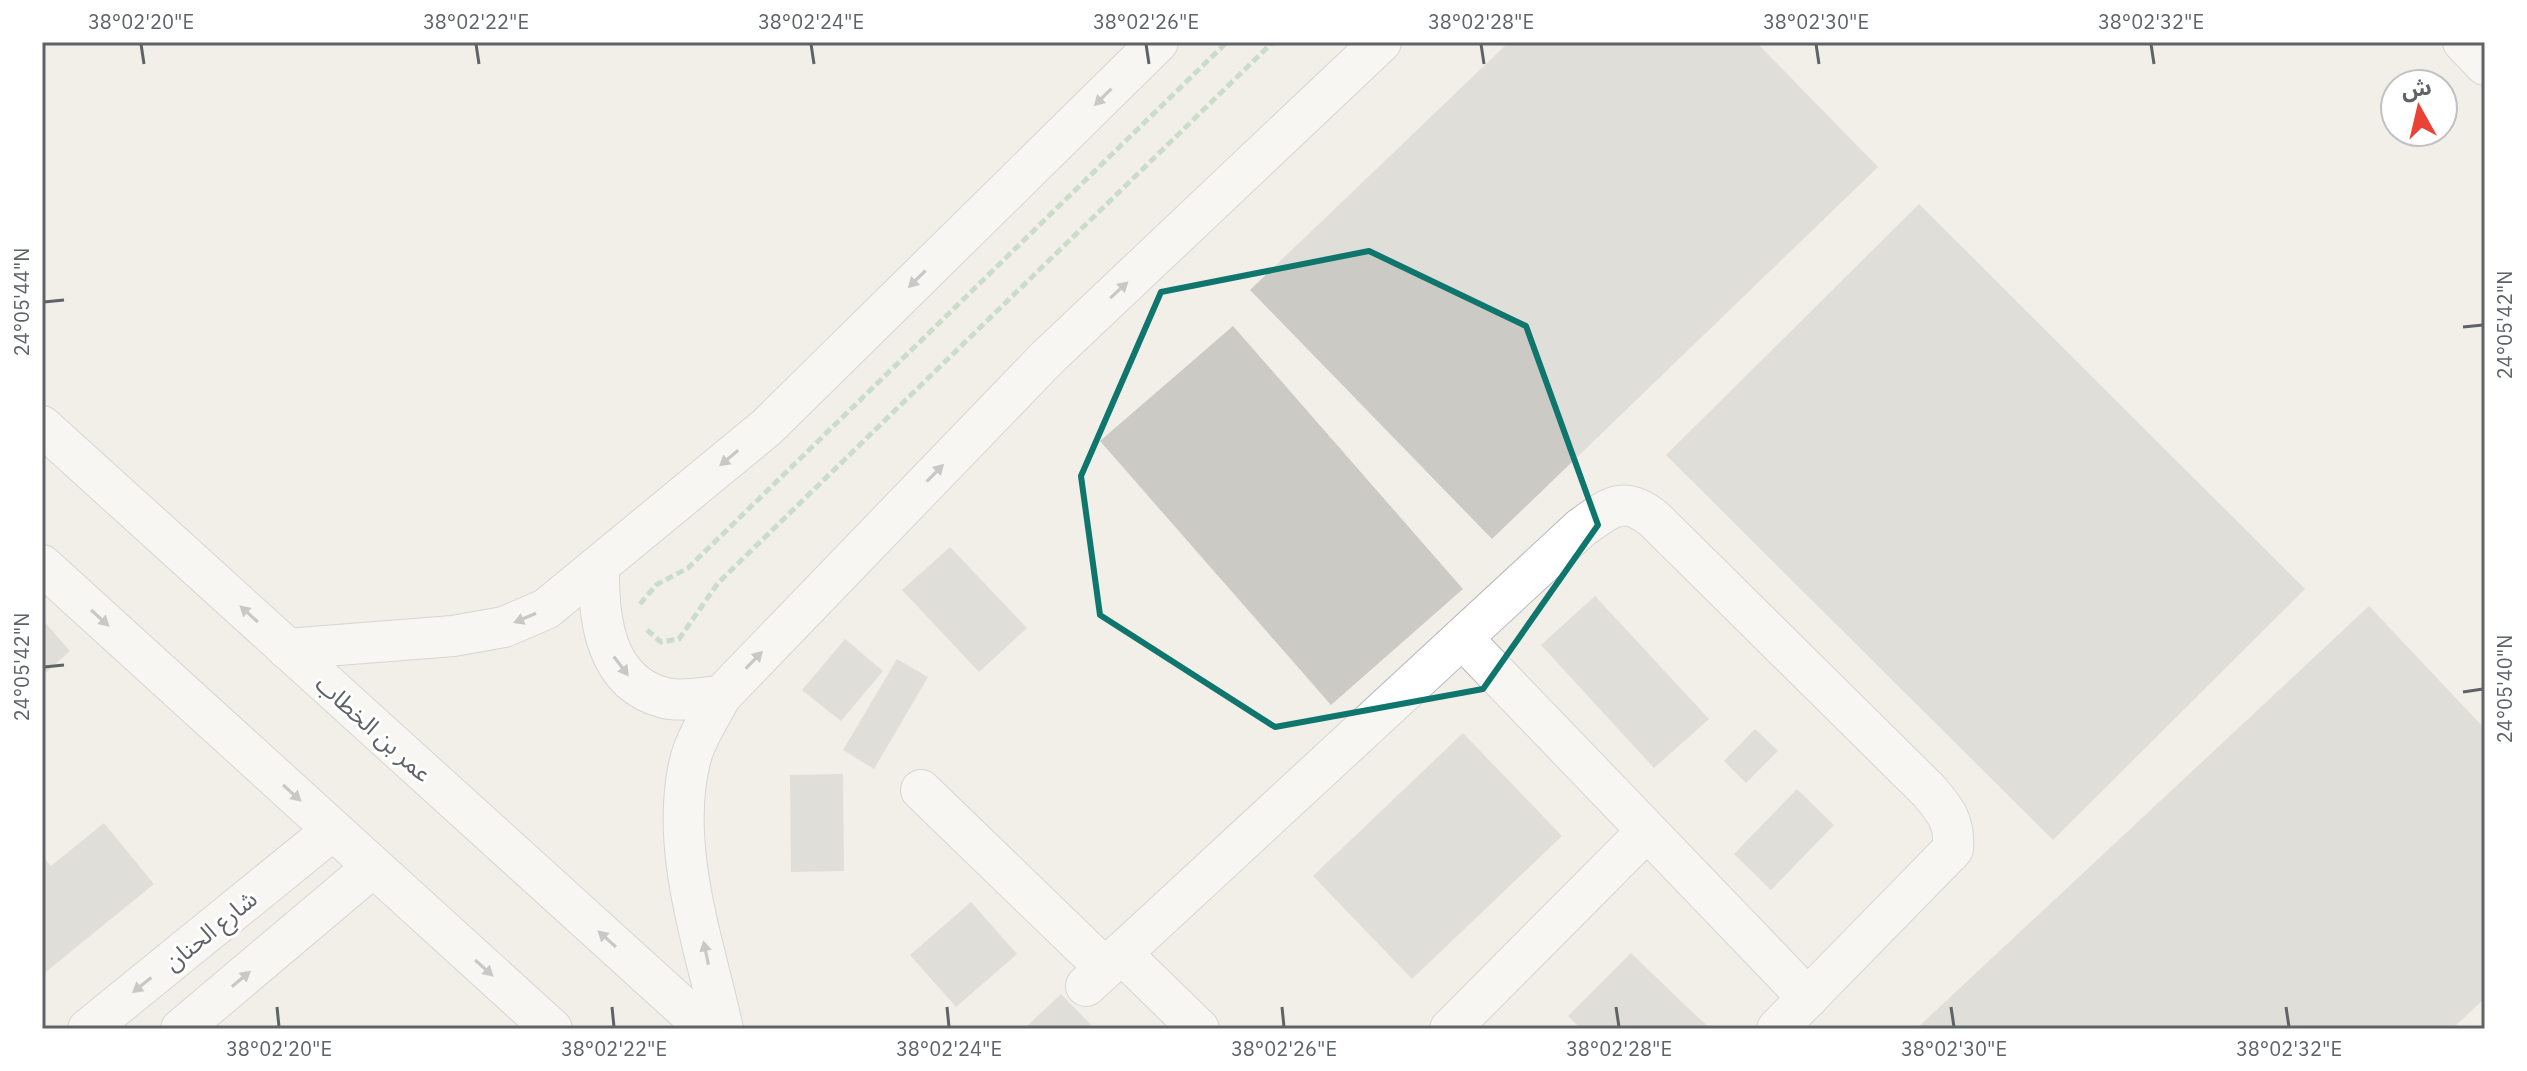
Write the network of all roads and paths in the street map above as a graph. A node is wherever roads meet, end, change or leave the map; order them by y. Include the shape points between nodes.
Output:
1 (1158, 42) edge
2 (1227, 42) edge
3 (1273, 42) edge
4 (1381, 42) edge
5 (2463, 42) edge
6 (2485, 65) edge
7 (42, 426) edge
8 (42, 565) edge
9 (599, 566) junction
10 (640, 616) dead end
11 (642, 626) dead end
12 (1462, 638) junction
13 (287, 649) junction
14 (721, 696) junction
15 (921, 790) dead end
16 (333, 830) junction
17 (1647, 831) junction
18 (373, 867) junction
19 (1104, 969) junction
20 (1808, 998) junction
21 (88, 1029) edge
22 (181, 1029) edge
23 (552, 1029) edge
24 (707, 1029) edge
25 (723, 1029) edge
26 (1199, 1029) edge
27 (1450, 1029) edge
28 (1777, 1029) edge

1 -> 9 street via 767,427
2 - 10 path via 688,568 656,585 638,606
3 - 11 path via 718,583 679,639 661,642
14 -> 4 street via 1047,358
5 - 6 street
13 -> 7 street, عمر بن الخطاب
8 -> 16 street
9 -> 13 street via 546,609 504,627
9 -> 14 street via 602,634 618,666 638,686 666,699
12 - 17 street
12 - 19 street
12 - 20 street via 1581,528 1619,504 1638,506 1929,791 1948,813 1953,849
24 -> 13 street, عمر بن الخطاب
25 -> 14 street via 682,840 682,800 692,754
15 - 19 street
16 - 18 street
16 -> 21 street, شارع الحنان
17 - 20 street
17 - 27 street
22 -> 18 street
18 -> 23 street
19 - 26 street
20 - 28 street

